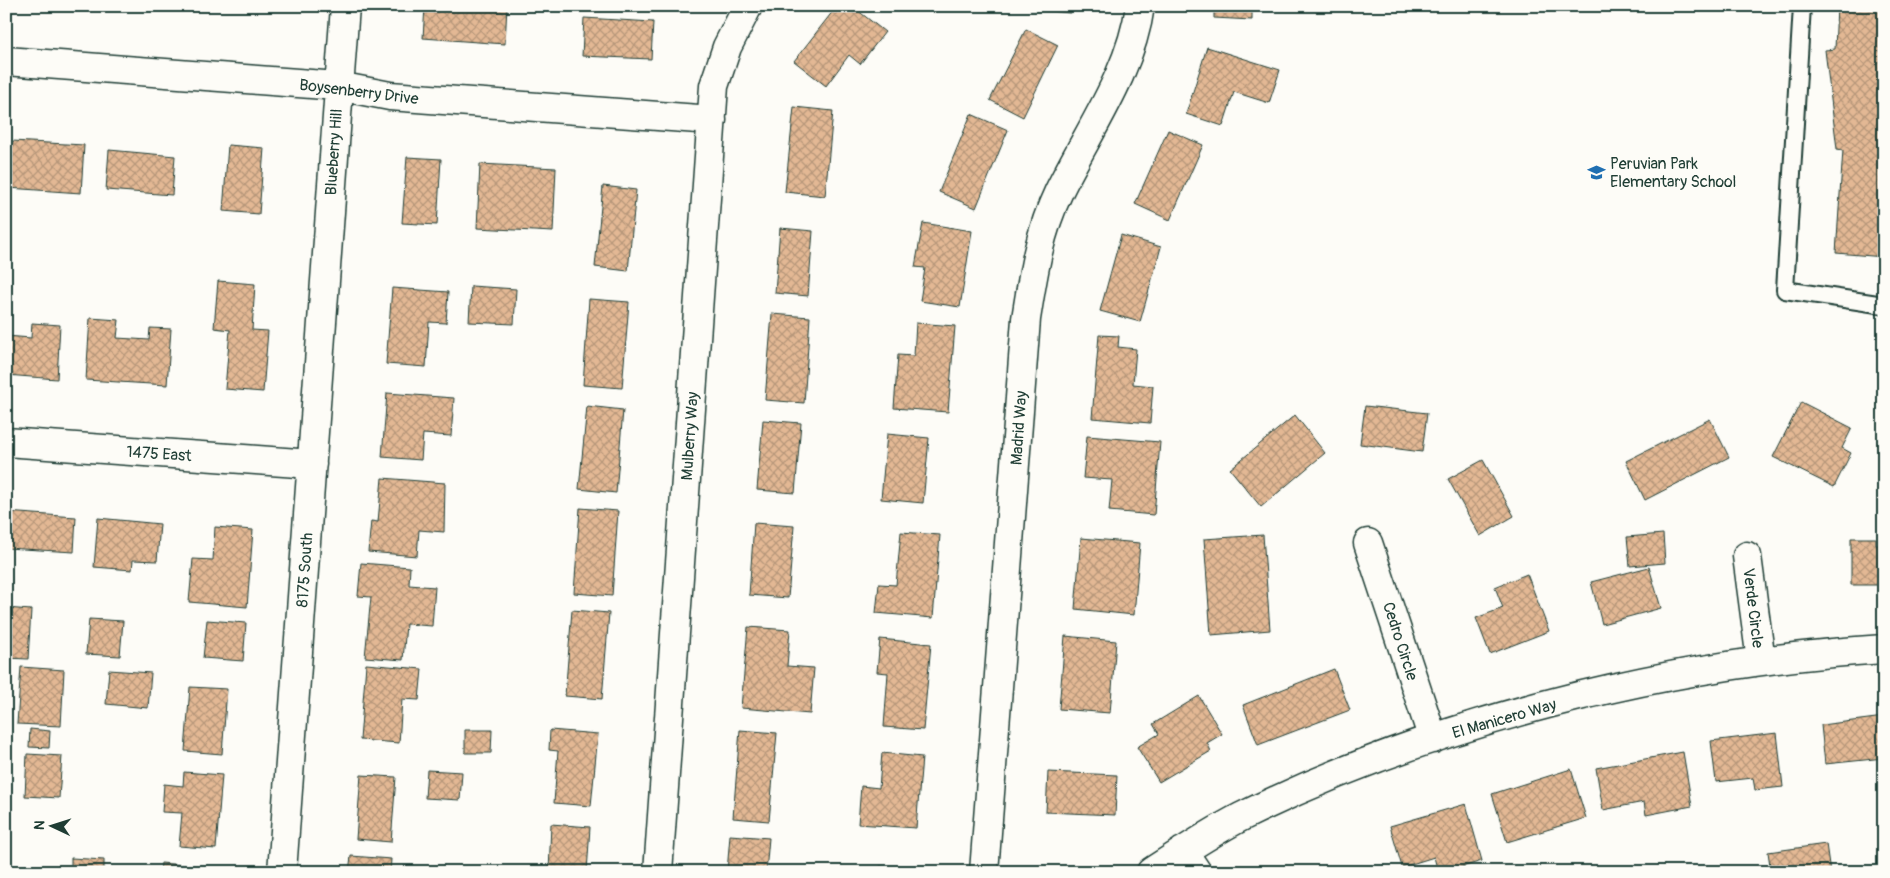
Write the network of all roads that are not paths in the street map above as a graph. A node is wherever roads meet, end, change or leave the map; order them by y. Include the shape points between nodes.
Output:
1 (345, 6) edge
2 (748, 6) edge
3 (1140, 6) edge
4 (1802, 6) edge
5 (6, 61) edge
6 (338, 86) junction
7 (712, 120) junction
8 (326, 268) joint
9 (1884, 305) edge
10 (6, 442) edge
11 (312, 464) junction
12 (1368, 543) dead end
13 (1747, 556) dead end
14 (1884, 649) edge
15 (1761, 661) junction
16 (1433, 739) junction
17 (1190, 861) edge
18 (282, 872) edge
19 (658, 872) edge
20 (984, 872) edge
21 (1151, 872) edge

1 - 6 street, Blueberry Hill
2 - 7 street, Mulberry Way via 727,47 714,86
3 - 20 street, Madrid Way via 1128,53 1058,192 1036,254 1026,319
4 - 9 lane via 1785,290
5 - 6 street, Boysenberry Drive
6 - 7 street, Boysenberry Drive via 390,96
6 - 8 street, Blueberry Hill
7 - 19 street, Mulberry Way
8 - 11 street, 8175 South
10 - 11 street, 1475 East
11 - 18 street, 8175 South
12 - 16 street, Cedro Circle
13 - 15 street, Verde Circle
14 - 15 street, El Manicero Way
15 - 16 street, El Manicero Way via 1650,680 1541,706
16 - 17 street, El Manicero Way via 1298,791 1239,818
17 - 21 street, El Manicero Way

